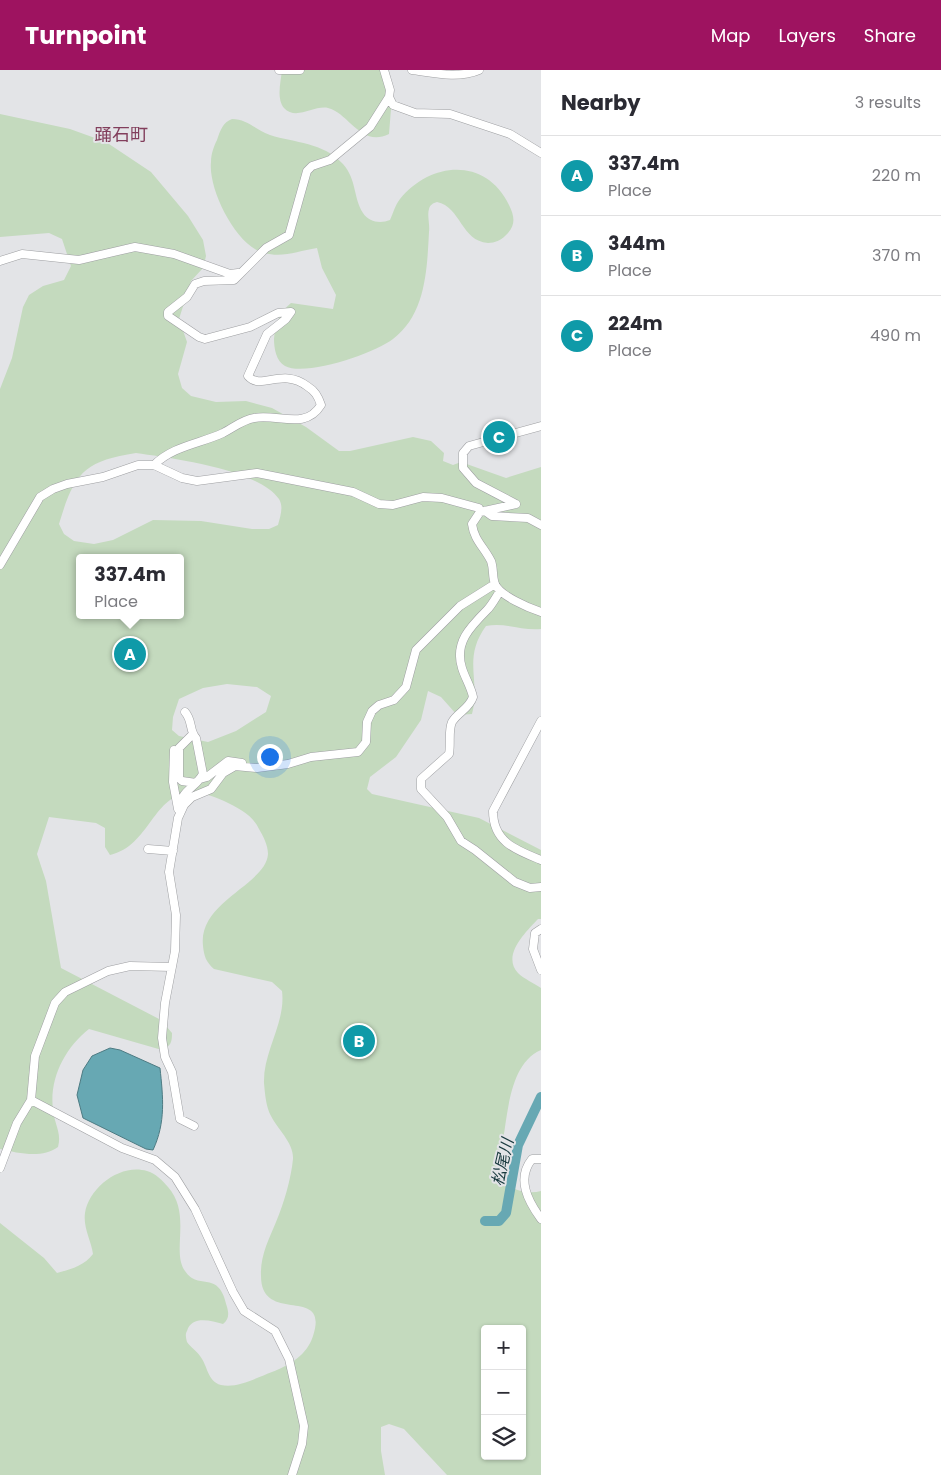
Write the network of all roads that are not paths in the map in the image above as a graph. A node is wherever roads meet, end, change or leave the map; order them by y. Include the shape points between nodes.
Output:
1 (279, 70) edge
2 (300, 70) edge
3 (384, 70) edge
4 (412, 70) edge
5 (479, 70) edge
6 (389, 97) junction
7 (541, 153) edge
8 (0, 261) edge
9 (238, 273) junction
10 (541, 426) edge
11 (154, 465) junction
12 (483, 512) junction
13 (541, 525) edge
14 (0, 564) edge
15 (497, 587) junction
16 (541, 612) edge
17 (185, 712) dead end
18 (541, 720) edge
19 (192, 735) junction
20 (174, 750) dead end
21 (250, 767) junction
22 (198, 781) junction
23 (182, 810) junction
24 (148, 849) dead end
25 (172, 851) junction
26 (541, 860) edge
27 (541, 888) edge
28 (541, 929) edge
29 (172, 967) junction
30 (541, 970) edge
31 (31, 1100) junction
32 (194, 1126) dead end
33 (541, 1159) edge
34 (0, 1168) edge
35 (541, 1219) edge
36 (292, 1475) edge

1 - 2 street
3 - 6 street
4 - 5 street via 452,75
6 - 7 street via 393,105 415,113 450,114 510,134
6 - 9 street via 370,127 330,160 307,171 288,235 266,248
8 - 9 street via 22,254 79,260 135,247 174,254 230,274
9 - 11 street via 234,280 195,284 187,297 168,312 168,316 199,337 206,338 250,327 278,313 291,312 267,334 248,376 261,382 284,377 298,379 316,392 320,405 311,416 292,420 251,418 224,432 172,450
10 - 12 street via 465,448 463,468 467,474 476,483 516,504
11 - 12 street via 197,481 257,473 353,492 379,504 392,505 423,497 442,498 467,503
11 - 14 street via 128,466 103,477 53,489 40,497
12 - 13 street via 492,516 528,518
12 - 15 street via 472,524 473,535 490,559
15 - 16 street via 528,608
15 - 21 street via 460,606 416,650 406,687 394,700 372,711 367,722 366,742 358,752
15 - 27 street via 488,609 473,623 459,650 461,668 473,698 470,706 453,721 449,754 421,779 421,789 447,817 461,842 515,882
17 - 19 street via 191,720
18 - 26 street via 494,810 493,822 502,840
19 - 22 street via 196,738 202,763 203,774
19 - 22 street via 179,748 179,778
20 - 23 street via 175,802
21 - 22 street via 228,761
21 - 23 street via 235,766 223,773 211,789 192,797
22 - 23 street via 184,793 179,805
23 - 25 street
24 - 25 street
25 - 29 street via 169,872 176,915
28 - 30 street via 534,933 533,949
29 - 31 street via 130,966 65,992 55,1003 35,1056
29 - 32 street via 162,1038 180,1119
31 - 34 street via 17,1123
31 - 36 street via 122,1148 156,1160 175,1177 195,1209 244,1311 275,1331 289,1358 304,1426
33 - 35 street via 532,1159 527,1165 524,1182 525,1192

